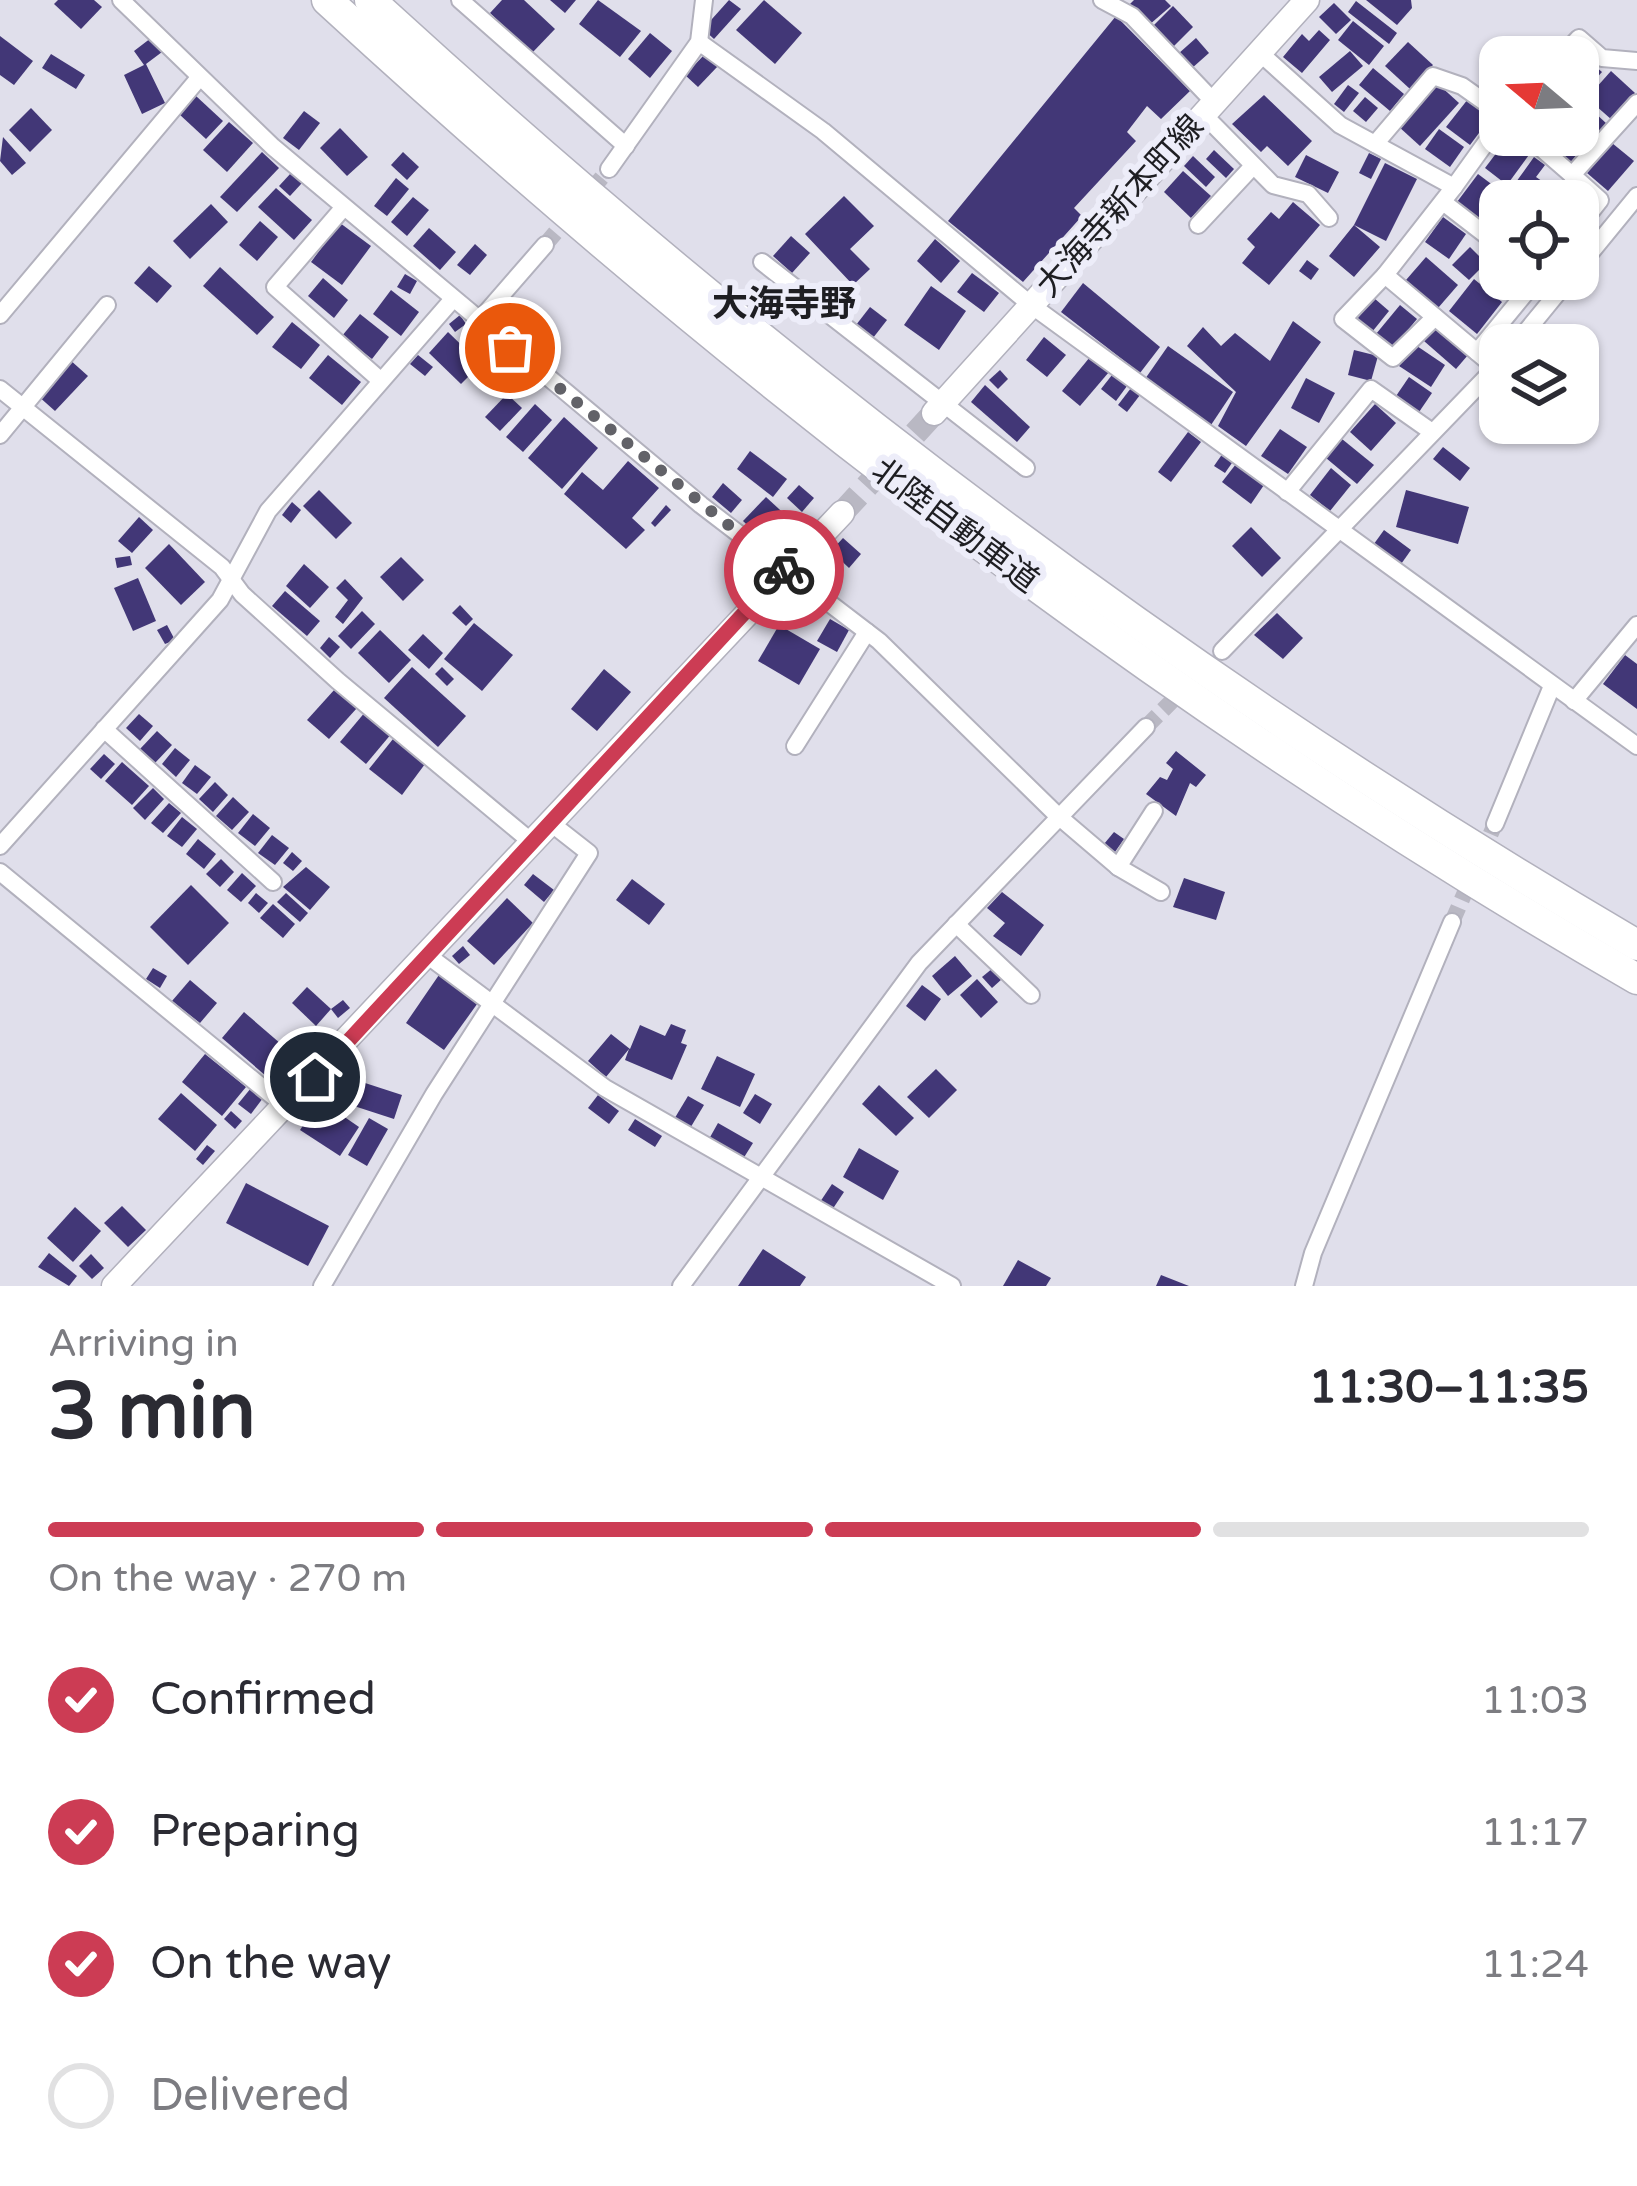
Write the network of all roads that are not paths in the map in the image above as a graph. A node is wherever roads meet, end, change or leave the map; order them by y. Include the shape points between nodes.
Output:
1 (122, 0) edge
2 (327, 0) edge
3 (370, 0) edge
4 (460, 0) edge
5 (704, 0) edge
6 (1102, 0) edge
7 (1307, 0) edge
8 (699, 42) junction
9 (1259, 52) junction
10 (1599, 55) edge
11 (1637, 61) edge
12 (199, 78) junction
13 (1479, 98) edge
14 (1637, 103) edge
15 (1208, 108) junction
16 (1375, 144) junction
17 (626, 146) junction
18 (1479, 153) edge
19 (1550, 156) edge
20 (1253, 166) junction
21 (609, 169) tunnel mouth
22 (1572, 175) junction
23 (1578, 180) edge
24 (1449, 195) junction
25 (1637, 196) edge
26 (344, 207) junction
27 (1329, 218) dead end
28 (1479, 225) edge
29 (1198, 226) dead end
30 (1599, 242) edge
31 (545, 245) tunnel mouth
32 (762, 262) dead end
33 (1385, 275) junction
34 (453, 299) junction
35 (1520, 300) edge
36 (1552, 300) edge
37 (107, 304) dead end
38 (1031, 305) junction
39 (0, 315) edge
40 (1436, 317) junction
41 (478, 322) junction
42 (1532, 324) edge
43 (1477, 352) joint
44 (380, 380) junction
45 (1479, 385) edge
46 (0, 389) edge
47 (22, 408) junction
48 (937, 409) junction
49 (1432, 432) junction
50 (0, 435) edge
51 (1026, 468) dead end
52 (1287, 493) junction
53 (842, 513) tunnel mouth
54 (1337, 529) junction
55 (785, 571) junction
56 (231, 580) junction
57 (1637, 625) edge
58 (867, 632) junction
59 (1222, 651) dead end
60 (1552, 686) junction
61 (1574, 701) junction
62 (1146, 727) tunnel mouth
63 (104, 729) junction
64 (795, 746) dead end
65 (1637, 746) edge
66 (1154, 811) dead end
67 (1057, 815) junction
68 (552, 824) junction
69 (1495, 824) tunnel mouth
70 (534, 844) junction
71 (0, 846) edge
72 (1118, 867) junction
73 (0, 872) edge
74 (273, 882) dead end
75 (1161, 892) dead end
76 (1452, 922) tunnel mouth
77 (956, 924) junction
78 (1637, 945) edge
79 (427, 955) junction
80 (1637, 979) edge
81 (1031, 995) dead end
82 (495, 1000) junction
83 (286, 1107) junction
84 (760, 1177) junction
85 (114, 1286) edge
86 (322, 1286) edge
87 (681, 1286) edge
88 (952, 1286) edge
89 (1304, 1286) edge

1 - 12 street
2 - 80 highway, 北陸自動車道 via 642,279 936,513 1327,787
3 - 78 highway, 北陸自動車道 via 583,192 961,495 1229,687
4 - 17 street
5 - 8 street
6 - 15 street via 1132,16
7 - 9 main road, 大海寺新本町線
8 - 17 street
8 - 38 street via 823,131
9 - 15 main road, 大海寺新本町線
9 - 16 street via 1340,125
10 - 11 street
12 - 26 street
12 - 39 street
13 - 16 street via 1433,76
14 - 22 street
15 - 20 street
15 - 38 main road, 大海寺新本町線
16 - 24 street
17 - 21 street
18 - 24 street
19 - 22 street
20 - 27 street via 1273,185 1308,194
20 - 29 street
22 - 23 street
24 - 28 street
24 - 33 street
25 - 30 street
26 - 34 street
26 - 44 street via 274,287
31 - 41 street
32 - 48 street
33 - 40 street
33 - 40 street via 1343,319 1393,358
34 - 41 street
34 - 44 street
35 - 43 street
36 - 42 street
37 - 47 street
38 - 48 main road, 大海寺新本町線
38 - 52 street
40 - 43 street
41 - 55 street
44 - 56 street via 268,511
45 - 49 street
46 - 47 street
47 - 50 street
47 - 56 street
48 - 51 street
49 - 52 street via 1371,389
49 - 54 street
52 - 54 street
53 - 55 main road
54 - 59 street
54 - 60 street
55 - 58 street
55 - 68 main road
56 - 63 street
56 - 70 street
57 - 61 street
58 - 64 street
58 - 67 street
60 - 61 street
60 - 69 street
61 - 65 street
62 - 67 street
63 - 71 street
63 - 74 street
66 - 72 street
67 - 72 street
67 - 77 street
68 - 70 main road
68 - 82 street via 589,853
70 - 79 main road
72 - 75 street
73 - 83 street
76 - 89 street
77 - 81 street
77 - 84 street
79 - 82 street
79 - 83 main road
82 - 84 street via 604,1088
82 - 86 street
83 - 85 main road
84 - 87 street
84 - 88 street

